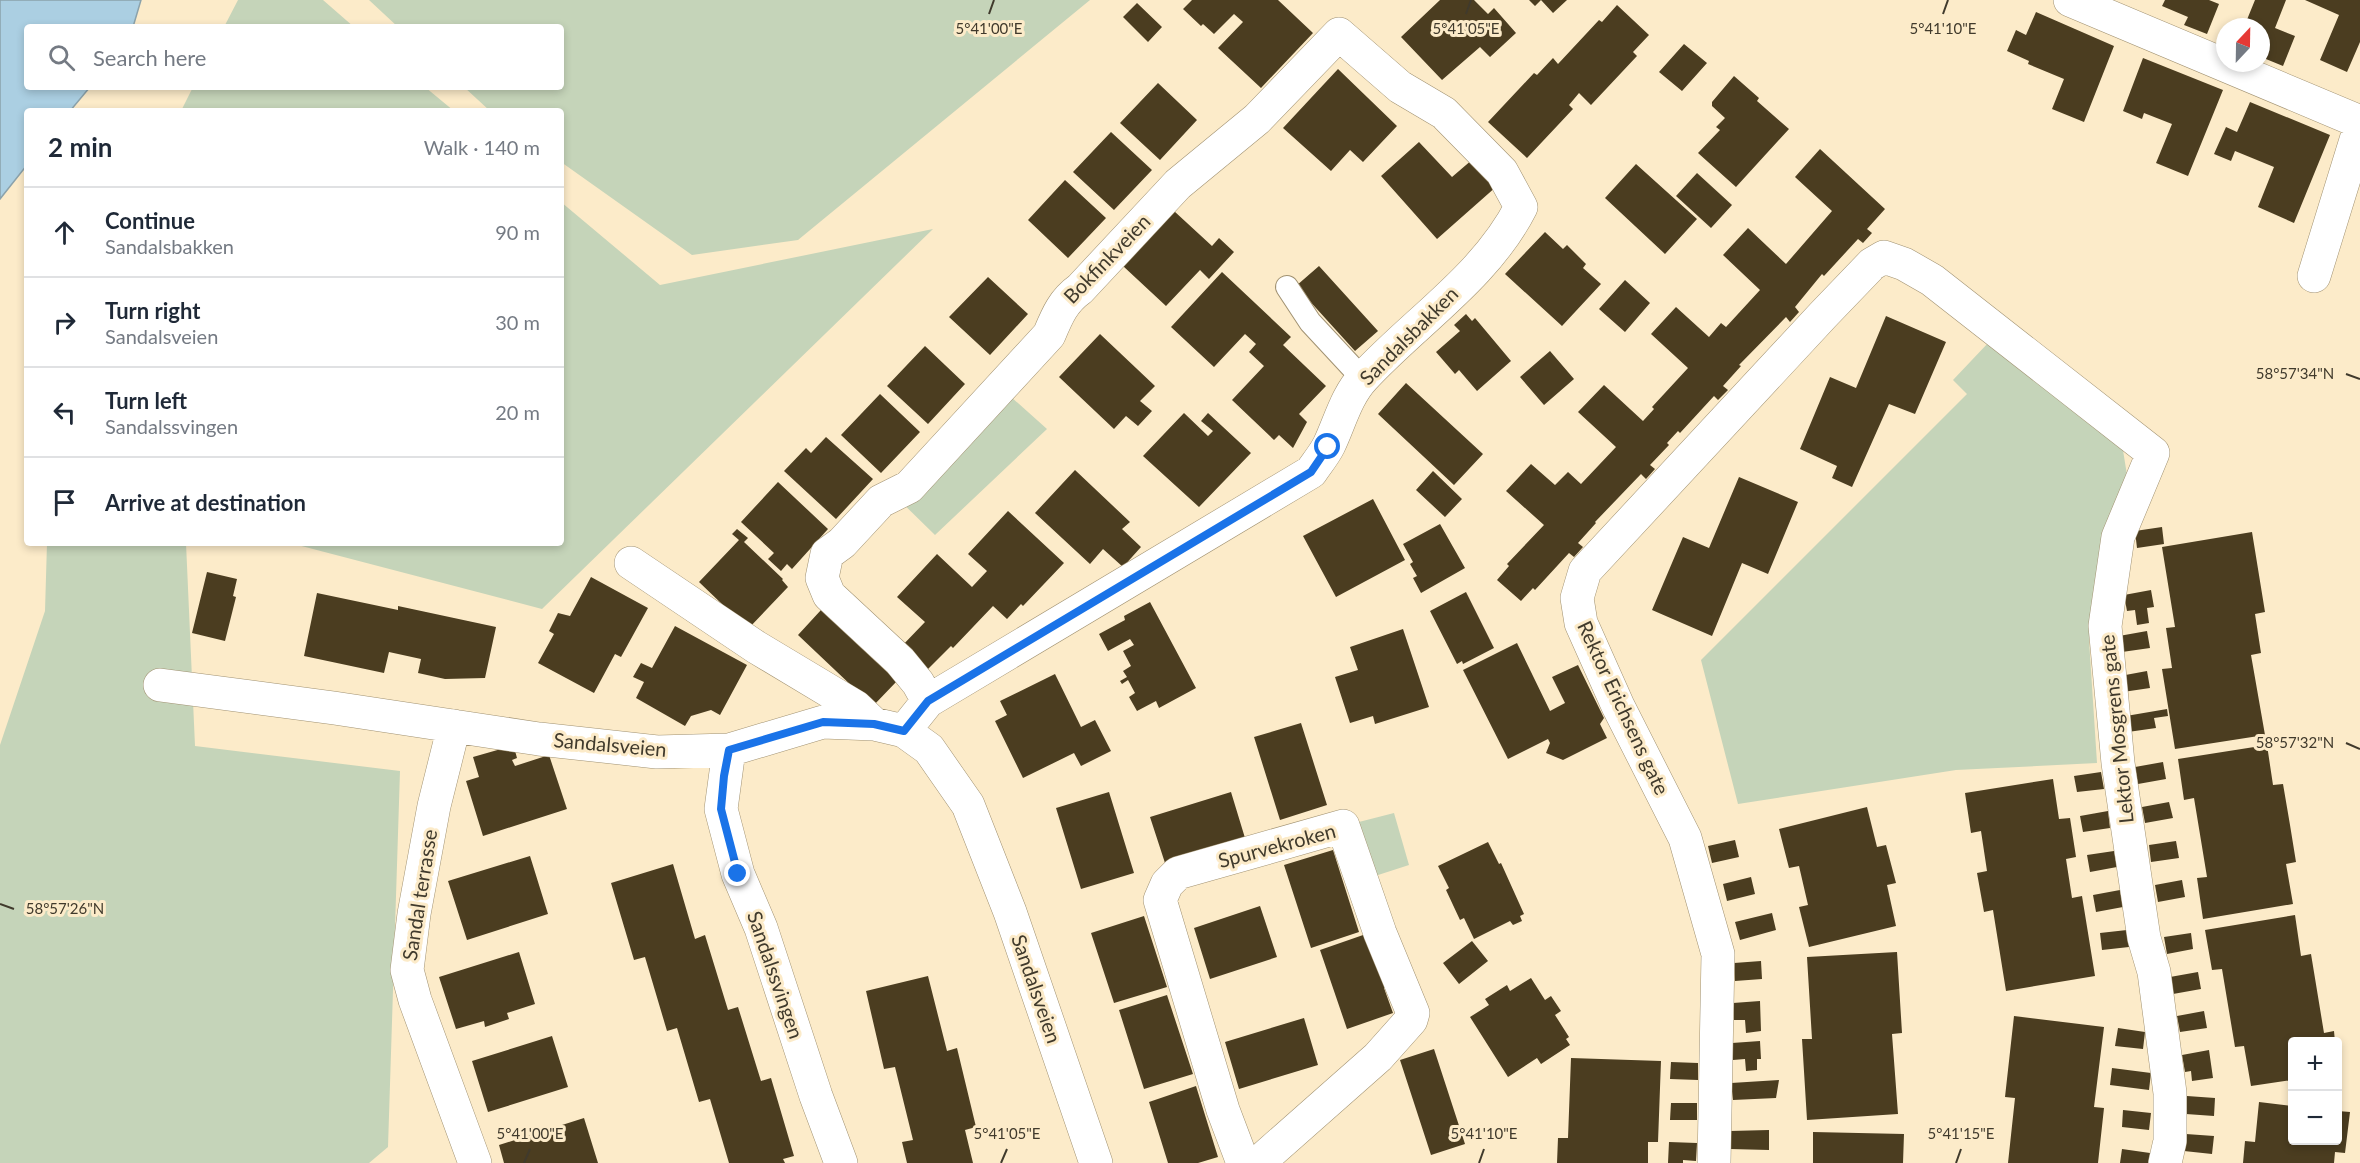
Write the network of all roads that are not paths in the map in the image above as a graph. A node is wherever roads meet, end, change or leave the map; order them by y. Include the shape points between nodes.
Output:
1 (2070, 0) edge
2 (1444, 113) joint
3 (2360, 122) edge
4 (2360, 127) edge
5 (1884, 257) joint
6 (2314, 276) dead end
7 (1287, 287) dead end
8 (1362, 378) junction
9 (631, 563) dead end
10 (160, 685) dead end
11 (928, 701) junction
12 (454, 726) junction
13 (889, 728) junction
14 (729, 750) junction
15 (475, 1163) edge
16 (841, 1163) edge
17 (1096, 1163) edge
18 (1243, 1163) edge
19 (1258, 1163) edge
20 (1714, 1163) edge
21 (2165, 1163) edge

1 - 3 street
2 - 8 street, Sandalsbakken via 1502,172 1521,207 1510,229 1481,263
2 - 11 street, Bokfinkveien via 1400,87 1339,34 1257,119 1178,184 1070,296 1060,308 1049,335 909,487 881,501 828,554 822,578 829,595 900,661
4 - 6 street
5 - 20 street, Rektor Erichsens gate via 1872,264 1823,315 1585,571 1577,598 1581,623 1618,706 1685,838 1718,954
5 - 21 street, Lektor Mosgrens gate via 1932,280 2153,453 2118,537 2105,626 2118,763 2144,938 2154,972 2170,1093 2170,1141
7 - 8 lane via 1310,322
8 - 11 street, Sandalsbakken via 1346,402 1328,447 1311,472
9 - 13 street via 756,647
10 - 12 street, Sandalsveien
11 - 13 street, Sandalsbakken
12 - 14 street, Sandalsveien via 657,752
12 - 15 street, Sandal terrasse via 434,806 407,970
13 - 14 street, Sandalsveien via 823,722
13 - 17 street, Sandalsveien via 928,749 968,805 1010,912
14 - 16 street, Sandalssvingen via 721,809 738,874 761,928
18 - 19 street, Spurvekroken via 1223,1110 1160,900 1167,884 1178,873 1343,826 1413,1013 1378,1057

